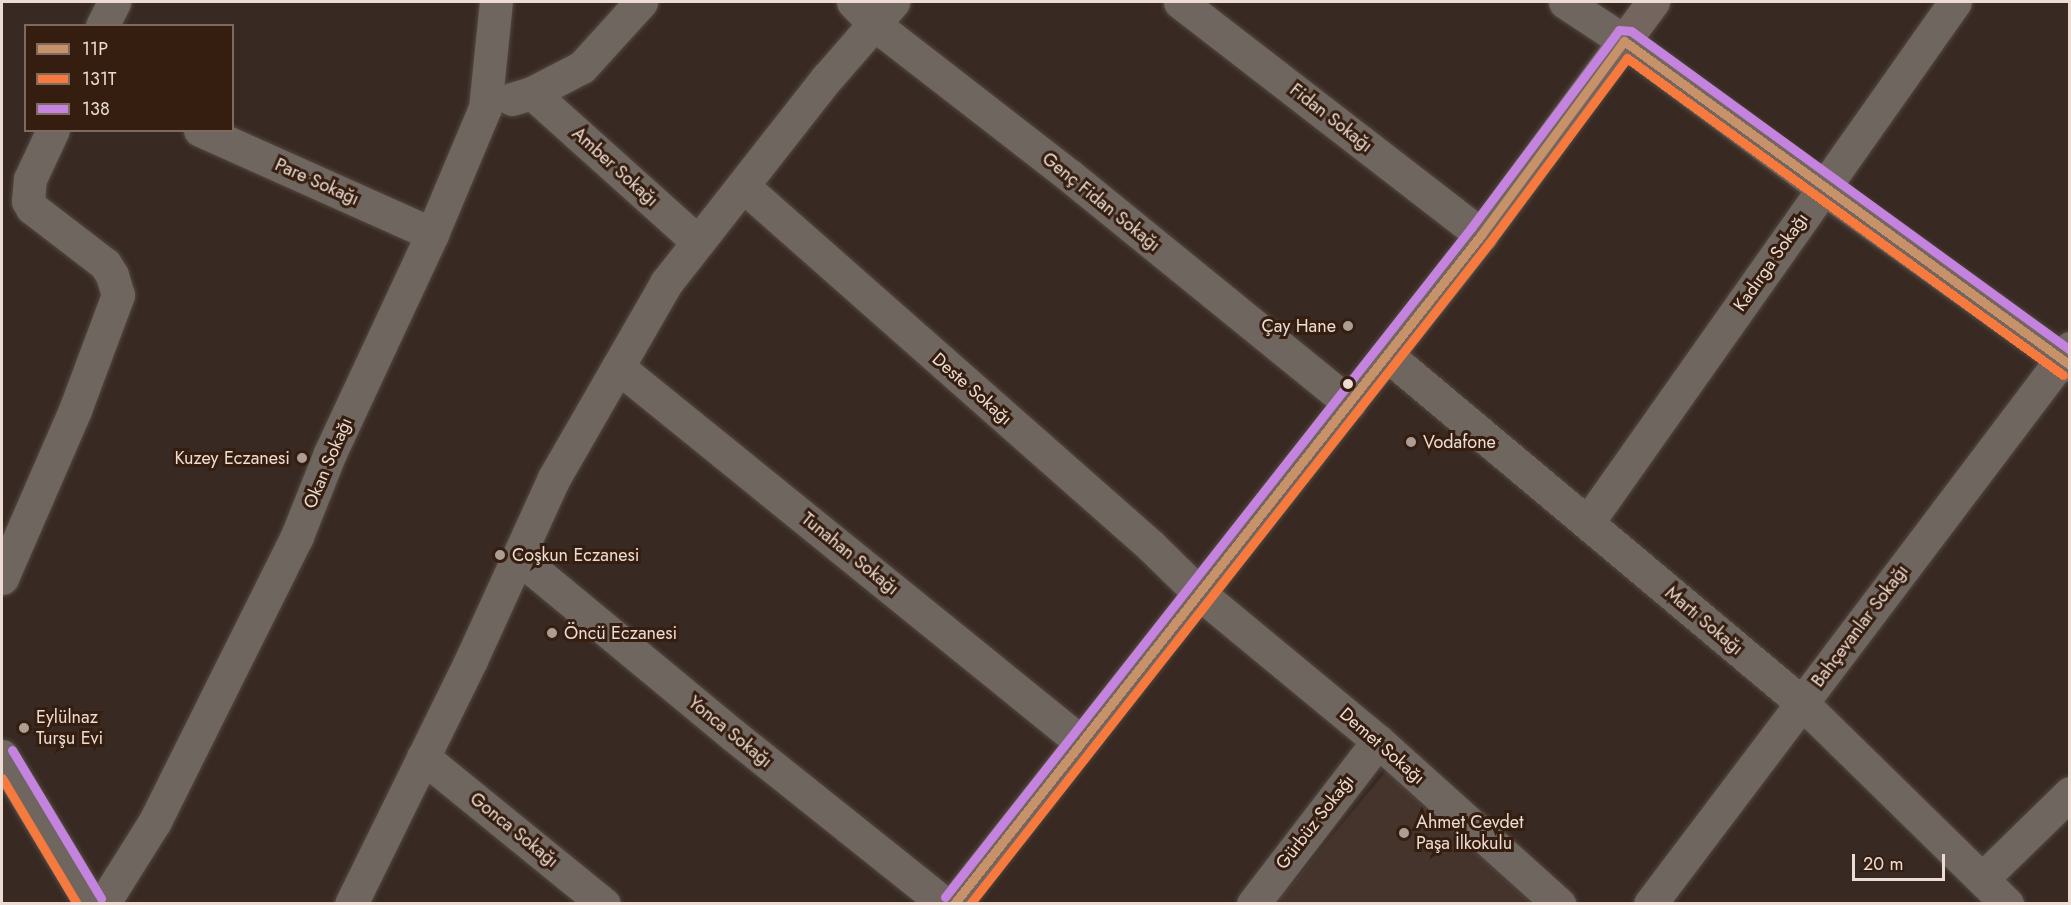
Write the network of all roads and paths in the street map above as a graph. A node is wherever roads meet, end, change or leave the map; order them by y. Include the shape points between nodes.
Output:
1 (114, 2) edge
2 (496, 2) edge
3 (641, 2) edge
4 (1180, 2) edge
5 (1565, 2) edge
6 (1653, 2) edge
7 (1955, 2) edge
8 (873, 9) edge
9 (103, 24) edge
10 (1624, 41) junction
11 (532, 93) junction
12 (485, 108) junction
13 (52, 132) edge
14 (205, 132) edge
15 (743, 186) junction
16 (1823, 188) junction
17 (432, 234) junction
18 (1481, 235) junction
19 (698, 242) junction
20 (1387, 355) junction
21 (2067, 357) edge
22 (618, 367) junction
23 (1349, 403) junction
24 (1588, 522) junction
25 (518, 557) junction
26 (2, 578) edge
27 (1199, 593) junction
28 (1802, 703) junction
29 (1378, 741) junction
30 (1081, 742) junction
31 (2, 756) edge
32 (423, 757) junction
33 (2070, 793) edge
34 (1982, 879) junction
35 (91, 903) edge
36 (103, 903) edge
37 (351, 903) edge
38 (604, 903) edge
39 (945, 903) edge
40 (954, 903) edge
41 (1253, 903) edge
42 (1559, 903) edge
43 (1650, 903) edge
44 (2007, 903) edge

1 - 9 street
2 - 12 street, Okan Sokağı
3 - 11 street via 582,67
4 - 18 street, Fidan Sokağı
5 - 10 street
6 - 10 main road
7 - 16 street, Kadırga Sokağı
8 - 15 street
8 - 23 street, Genç Fidan Sokağı via 1070,176
10 - 16 main road
10 - 18 main road
11 - 12 street
11 - 19 street, Amber Sokağı
12 - 17 street, Okan Sokağı
13 - 26 street via 30,179 28,201 105,264 118,295 75,410
14 - 17 street, Pare Sokağı
15 - 19 street
15 - 27 street, Deste Sokağı via 1151,546
16 - 21 main road
16 - 24 street, Kadırga Sokağı
17 - 36 street, Okan Sokağı via 330,453 297,536 155,821
18 - 20 main road
19 - 22 street via 666,283
20 - 23 main road
20 - 24 street, Martı Sokağı
21 - 28 street, Bahçevanlar Sokağı
22 - 25 street via 554,478
22 - 30 street, Tunahan Sokağı
23 - 27 main road
24 - 28 street, Martı Sokağı
25 - 32 street
25 - 39 street, Yonca Sokağı
27 - 29 street, Demet Sokağı
27 - 30 main road
28 - 34 street, Martı Sokağı
28 - 43 street, Bahçevanlar Sokağı
29 - 41 street, Gürbüz Sokağı
29 - 42 street, Demet Sokağı
30 - 40 main road
31 - 35 street
32 - 37 street
32 - 38 street, Gonca Sokağı
33 - 34 street
34 - 44 street, Martı Sokağı

